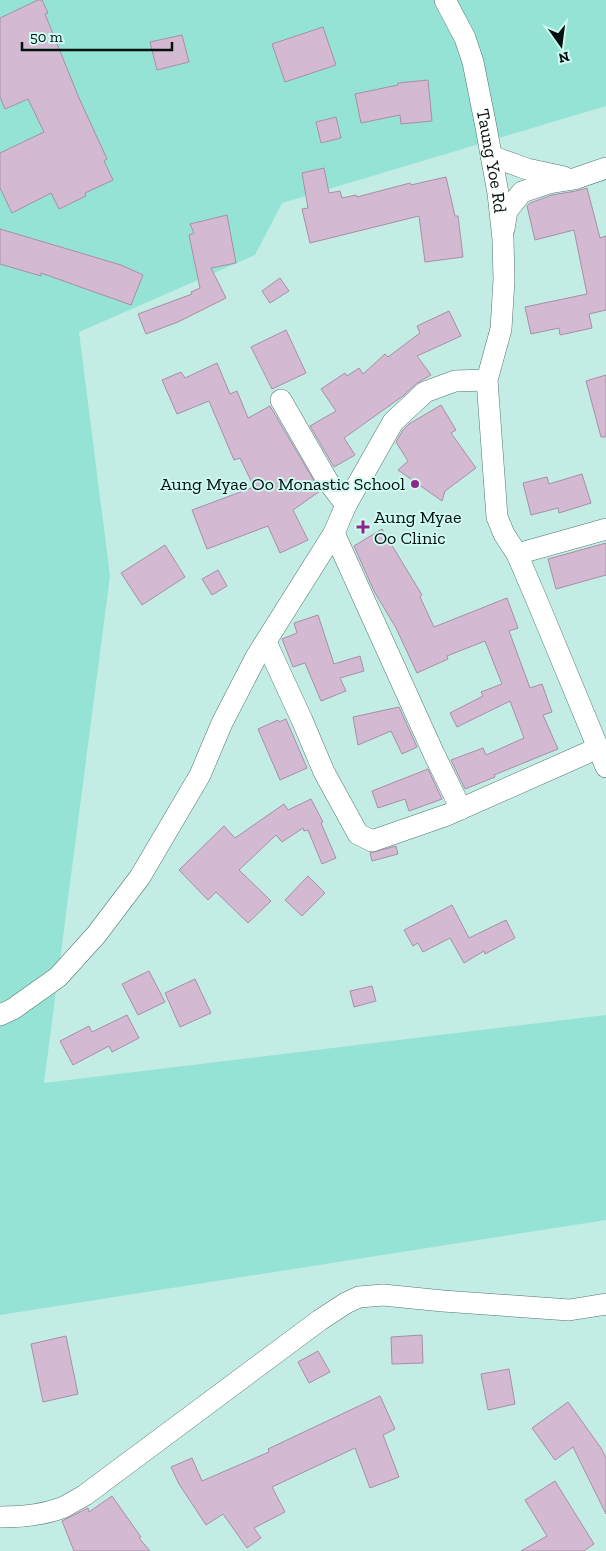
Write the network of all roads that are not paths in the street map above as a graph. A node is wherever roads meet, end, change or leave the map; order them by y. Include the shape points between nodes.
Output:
1 (445, 0) edge
2 (491, 156) junction
3 (606, 168) edge
4 (574, 179) junction
5 (503, 239) junction
6 (487, 380) junction
7 (281, 400) dead end
8 (346, 505) junction
9 (606, 529) edge
10 (334, 533) junction
11 (517, 554) junction
12 (266, 642) junction
13 (602, 758) edge
14 (461, 809) junction
15 (0, 1015) edge
16 (606, 1304) edge
17 (0, 1517) edge

1 - 2 street, Taung Yoe Rd via 469,50
2 - 4 street via 527,169
2 - 5 street, Taung Yoe Rd
3 - 4 street
4 - 5 street via 522,192 506,211
5 - 6 street, Taung Yoe Rd via 501,328
6 - 8 street via 455,381 425,392 393,422
6 - 11 street, Taung Yoe Rd via 497,517
7 - 8 street via 327,480
8 - 10 street
9 - 11 street
10 - 12 street
10 - 14 street
11 - 13 street, Taung Yoe Rd
12 - 14 street via 324,772 358,834 372,842
12 - 15 street via 229,709 200,775 140,877 96,935 58,977
13 - 14 street
16 - 17 street via 569,1310 383,1295 359,1297 320,1320 85,1495 43,1512

